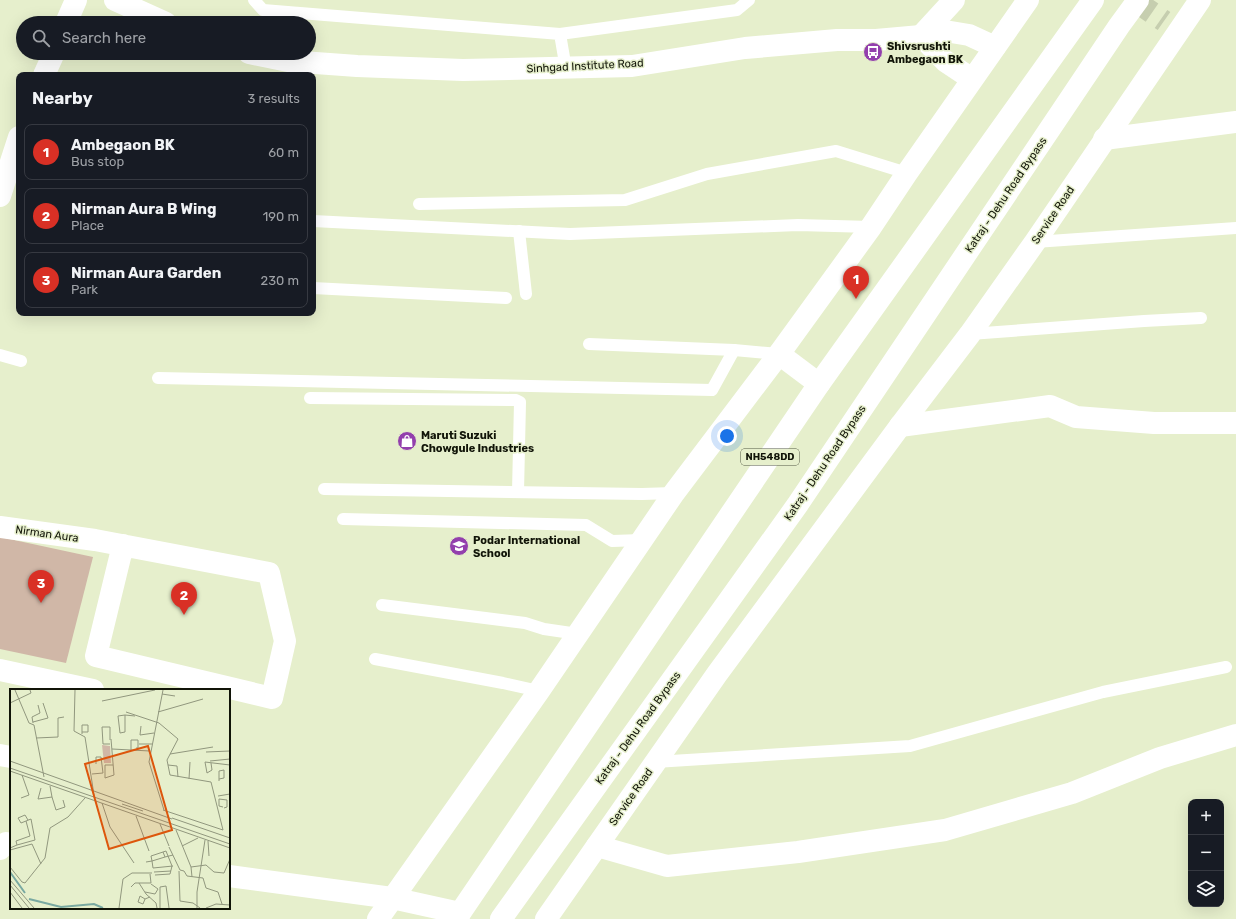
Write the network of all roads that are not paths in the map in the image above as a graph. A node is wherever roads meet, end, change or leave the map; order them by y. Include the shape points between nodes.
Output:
1 (76, 0) edge
2 (115, 0) edge
3 (254, 0) edge
4 (749, 0) edge
5 (954, 0) edge
6 (1028, 0) edge
7 (1093, 0) edge
8 (1138, 0) edge
9 (1200, 0) edge
10 (69, 16) edge
11 (150, 16) edge
12 (560, 34) junction
13 (921, 36) junction
14 (995, 47) junction
15 (51, 60) edge
16 (279, 60) edge
17 (566, 68) junction
18 (45, 72) edge
19 (972, 79) junction
20 (1236, 122) edge
21 (1104, 139) junction
22 (16, 146) edge
23 (907, 173) junction
24 (0, 196) edge
25 (418, 204) dead end
26 (316, 220) edge
27 (870, 228) junction
28 (1236, 228) edge
29 (519, 231) junction
30 (1035, 242) junction
31 (316, 288) edge
32 (526, 294) dead end
33 (506, 298) dead end
34 (1201, 318) dead end
35 (970, 334) junction
36 (589, 344) dead end
37 (734, 350) junction
38 (778, 354) junction
39 (0, 355) edge
40 (21, 361) dead end
41 (158, 378) dead end
42 (820, 384) junction
43 (310, 398) dead end
44 (1236, 423) edge
45 (900, 426) junction
46 (324, 489) dead end
47 (518, 492) junction
48 (674, 493) junction
49 (344, 519) dead end
50 (0, 527) edge
51 (642, 540) junction
52 (123, 545) junction
53 (382, 605) dead end
54 (578, 634) junction
55 (375, 659) dead end
56 (1226, 667) dead end
57 (0, 670) edge
58 (88, 689) edge
59 (538, 691) junction
60 (1236, 734) edge
61 (0, 755) edge
62 (10, 757) edge
63 (655, 762) junction
64 (10, 844) edge
65 (596, 846) junction
66 (0, 849) edge
67 (230, 876) edge
68 (392, 898) junction
69 (458, 916) edge
70 (378, 919) edge
71 (501, 919) edge
72 (546, 919) edge

1 - 10 main road
2 - 11 main road
3 - 12 lane via 263,10
4 - 12 lane via 738,10
5 - 13 main road
6 - 14 main road
7 - 42 main road, NH548DD
8 - 71 main road, Katraj - Dehu Road Bypass via 798,504
9 - 21 main road, Service Road via 1171,26
12 - 17 lane
13 - 14 main road, Sinhgad Institute Road via 945,31 969,35
13 - 17 main road, Sinhgad Institute Road via 745,48 632,66
13 - 19 main road via 945,61
14 - 19 main road
15 - 18 main road
16 - 17 main road, Sinhgad Institute Road via 463,70
19 - 23 main road
20 - 21 main road
21 - 30 main road, Service Road
22 - 24 main road
23 - 25 lane via 836,151 707,174 625,200
23 - 27 main road
26 - 29 lane
27 - 29 lane via 798,225 570,234
27 - 38 main road
28 - 30 lane
29 - 32 lane
30 - 35 main road, Service Road
31 - 33 lane
34 - 35 lane
35 - 45 main road, Service Road
36 - 37 lane
37 - 38 lane
37 - 41 lane via 712,390
38 - 42 main road
38 - 48 main road
39 - 40 lane
42 - 69 main road, NH548DD
43 - 47 lane via 516,400 520,402
44 - 45 main road via 1154,423 1076,417 1050,406
45 - 63 main road, Service Road via 716,674
46 - 47 lane
47 - 48 lane
48 - 51 main road
49 - 51 lane via 586,525 612,541
50 - 52 main road, Nirman Aura
51 - 54 main road
52 - 52 main road, Nirman Aura via 269,573 285,641 272,698 96,656
53 - 54 lane via 525,623 544,629
54 - 59 main road
55 - 59 lane via 503,682
56 - 63 lane via 1103,692 910,746
57 - 58 main road
59 - 68 main road
60 - 65 main road via 1160,758 1072,793 944,830 798,852 667,866
61 - 62 main road
63 - 65 main road, Service Road
64 - 66 main road via 6,843
65 - 72 main road, Service Road
67 - 68 main road
68 - 69 main road
68 - 70 main road

